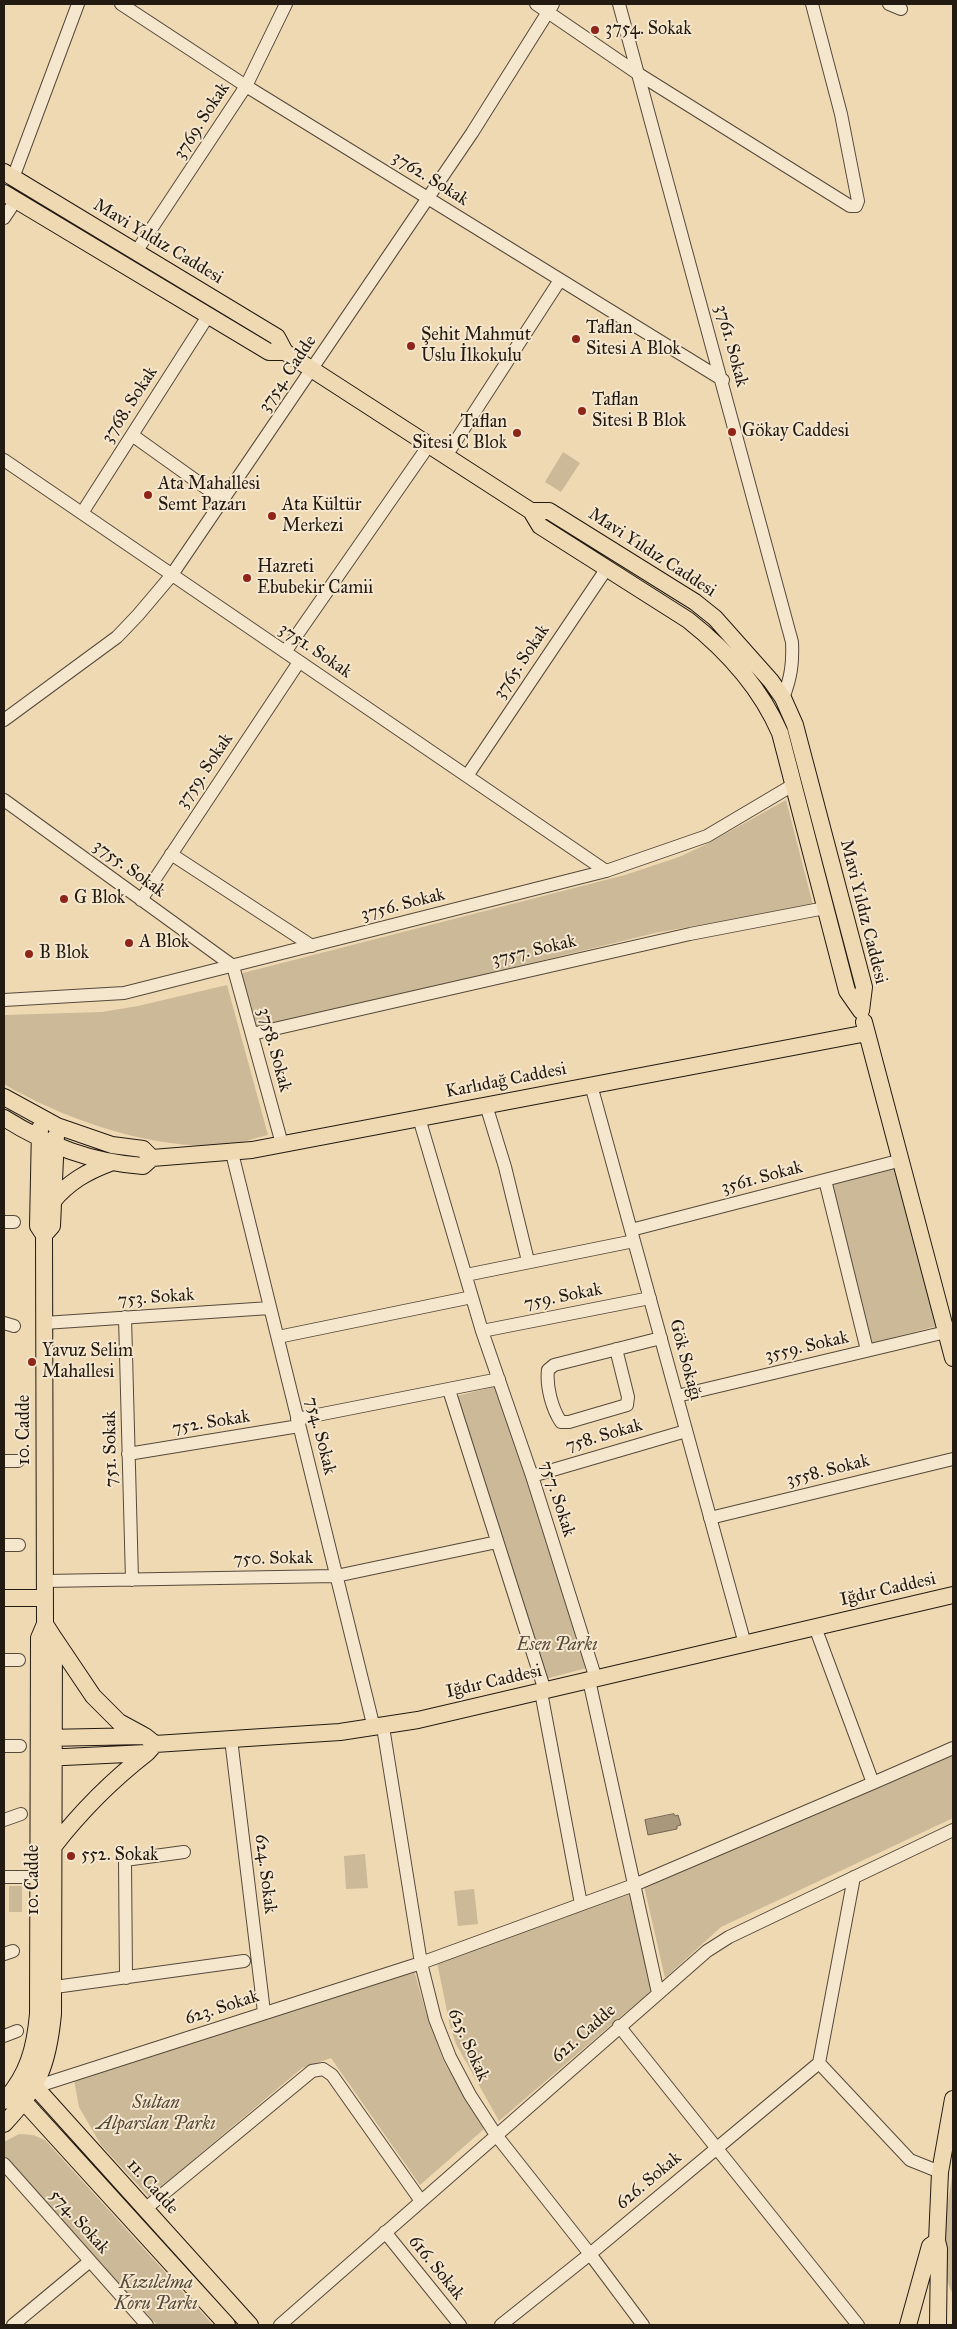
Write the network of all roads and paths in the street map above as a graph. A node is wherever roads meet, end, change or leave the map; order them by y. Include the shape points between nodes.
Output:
1 (78, 4) edge
2 (121, 4) edge
3 (286, 4) edge
4 (536, 4) edge
5 (619, 4) edge
6 (812, 4) edge
7 (551, 8) edge
8 (637, 73) junction
9 (246, 86) junction
10 (9, 175) edge
11 (10, 196) edge
12 (428, 198) junction
13 (4, 218) edge
14 (136, 252) junction
15 (127, 267) junction
16 (560, 280) junction
17 (208, 316) junction
18 (285, 352) junction
19 (312, 369) junction
20 (723, 380) junction
21 (132, 435) junction
22 (429, 445) junction
23 (446, 456) junction
24 (4, 460) edge
25 (223, 500) junction
26 (531, 511) junction
27 (82, 513) junction
28 (606, 568) junction
29 (171, 576) junction
30 (286, 652) junction
31 (299, 662) junction
32 (763, 672) junction
33 (751, 683) junction
34 (783, 698) junction
35 (4, 720) edge
36 (466, 776) junction
37 (793, 785) junction
38 (4, 800) edge
39 (171, 854) junction
40 (606, 872) junction
41 (141, 900) junction
42 (825, 908) junction
43 (312, 946) junction
44 (233, 966) junction
45 (4, 1000) edge
46 (861, 1011) junction
47 (867, 1033) junction
48 (252, 1034) junction
49 (591, 1085) junction
50 (4, 1097) edge
51 (486, 1105) junction
52 (4, 1118) edge
53 (41, 1118) junction
54 (419, 1118) junction
55 (57, 1126) junction
56 (40, 1138) junction
57 (282, 1144) junction
58 (56, 1146) junction
59 (232, 1153) junction
60 (152, 1158) junction
61 (902, 1160) junction
62 (110, 1163) junction
63 (825, 1180) junction
64 (53, 1201) junction
65 (44, 1235) junction
66 (633, 1235) junction
67 (528, 1261) junction
68 (466, 1275) junction
69 (472, 1297) junction
70 (650, 1298) junction
71 (270, 1308) junction
72 (125, 1317) junction
73 (44, 1323) junction
74 (482, 1331) junction
75 (946, 1332) junction
76 (278, 1337) junction
77 (661, 1338) junction
78 (616, 1349) junction
79 (867, 1350) junction
80 (953, 1358) edge
81 (500, 1379) junction
82 (449, 1390) junction
83 (677, 1396) junction
84 (298, 1422) junction
85 (686, 1431) junction
86 (128, 1454) junction
87 (953, 1459) edge
88 (4, 1461) edge
89 (18, 1461) dead end
90 (532, 1476) junction
91 (710, 1518) junction
92 (498, 1542) junction
93 (4, 1545) edge
94 (19, 1545) dead end
95 (336, 1576) junction
96 (132, 1580) junction
97 (45, 1589) junction
98 (953, 1595) edge
99 (4, 1598) edge
100 (45, 1624) junction
101 (815, 1627) junction
102 (54, 1638) junction
103 (745, 1644) junction
104 (4, 1660) edge
105 (19, 1660) dead end
106 (592, 1680) junction
107 (543, 1691) junction
108 (379, 1727) junction
109 (47, 1738) junction
110 (231, 1739) junction
111 (149, 1745) junction
112 (4, 1746) edge
113 (20, 1746) dead end
114 (953, 1748) edge
115 (47, 1758) junction
116 (873, 1783) junction
117 (21, 1814) dead end
118 (4, 1820) edge
119 (953, 1830) edge
120 (54, 1846) junction
121 (184, 1852) dead end
122 (4, 1877) edge
123 (39, 1877) junction
124 (854, 1877) junction
125 (634, 1885) junction
126 (581, 1904) junction
127 (244, 1961) dead end
128 (421, 1963) junction
129 (126, 1978) junction
130 (54, 1987) junction
131 (658, 1993) junction
132 (264, 2012) junction
133 (619, 2026) junction
134 (17, 2031) dead end
135 (4, 2036) edge
136 (819, 2062) junction
137 (29, 2081) junction
138 (14, 2098) edge
139 (953, 2099) edge
140 (4, 2124) edge
141 (496, 2135) junction
142 (716, 2148) junction
143 (4, 2164) edge
144 (940, 2172) junction
145 (421, 2201) junction
146 (145, 2209) junction
147 (385, 2232) junction
148 (937, 2241) junction
149 (590, 2254) junction
150 (90, 2261) junction
151 (940, 2281) junction
152 (953, 2300) edge
153 (14, 2325) edge
154 (147, 2325) edge
155 (226, 2325) edge
156 (250, 2325) edge
157 (280, 2325) edge
158 (460, 2325) edge
159 (501, 2325) edge
160 (643, 2325) edge
161 (858, 2325) edge
162 (908, 2325) edge
163 (938, 2325) edge

1 - 10 street
2 - 9 street, 3762. Sokak
3 - 9 street, 3769. Sokak
4 - 7 street
5 - 8 street, 3761. Sokak
6 - 8 street via 841,114 858,200 856,206 850,206
7 - 8 street
7 - 12 street, 3754. Cadde
8 - 20 street, 3761. Sokak
9 - 12 street, 3762. Sokak
9 - 14 street, 3769. Sokak
10 - 14 main road, Mavi Yıldız Caddesi
11 - 13 street
11 - 15 main road, Mavi Yıldız Caddesi
12 - 16 street, 3762. Sokak
12 - 19 street, 3754. Cadde
14 - 15 main road
14 - 18 main road, Mavi Yıldız Caddesi via 277,337
15 - 17 main road, Mavi Yıldız Caddesi
16 - 20 street, 3762. Sokak
16 - 23 street
17 - 18 main road, Mavi Yıldız Caddesi via 269,352
17 - 21 street, 3768. Sokak
18 - 19 main road, Mavi Yıldız Caddesi
19 - 22 main road, Mavi Yıldız Caddesi
19 - 25 street, 3754. Cadde
20 - 34 street, 3761. Sokak via 792,642 793,665
21 - 25 street
21 - 27 street, 3768. Sokak
22 - 23 main road, Mavi Yıldız Caddesi
22 - 30 street
23 - 26 main road, Mavi Yıldız Caddesi
24 - 27 street, 3751. Sokak
25 - 29 street, 3754. Cadde
26 - 28 main road, Mavi Yıldız Caddesi via 540,526
26 - 32 main road, Mavi Yıldız Caddesi via 549,511 695,602 715,618
27 - 29 street, 3751. Sokak
28 - 33 main road, Mavi Yıldız Caddesi via 697,627
28 - 36 street, 3765. Sokak
29 - 30 street, 3751. Sokak
29 - 35 street, 3754. Cadde via 117,637
30 - 31 street, 3751. Sokak
31 - 36 street, 3751. Sokak
31 - 39 street, 3759. Sokak
32 - 33 main road
32 - 34 main road, Mavi Yıldız Caddesi
33 - 37 main road, Mavi Yıldız Caddesi via 780,733
34 - 46 main road, Mavi Yıldız Caddesi via 795,725 864,987
36 - 40 street, 3751. Sokak
37 - 40 street, 3756. Sokak via 707,836
37 - 42 main road, Mavi Yıldız Caddesi
38 - 41 street, 3755. Sokak
39 - 41 street, 3759. Sokak
39 - 43 street
40 - 43 street, 3756. Sokak
41 - 44 street, 3755. Sokak
42 - 46 main road, Mavi Yıldız Caddesi via 847,991
42 - 48 street, 3757. Sokak via 690,934
43 - 44 street, 3756. Sokak
44 - 45 street, 3756. Sokak via 124,994
44 - 48 street, 3758. Sokak
46 - 47 main road
47 - 49 main road, Karlıdağ Caddesi
47 - 61 main road
48 - 57 street, 3758. Sokak
49 - 51 main road, Karlıdağ Caddesi
49 - 66 street, Gök Sokağı
50 - 53 main road, Karlıdağ Caddesi
51 - 54 main road, Karlıdağ Caddesi
51 - 67 street
52 - 56 main road, Karlıdağ Caddesi
53 - 55 main road, Karlıdağ Caddesi
53 - 56 main road, 10. Cadde
54 - 57 main road, Karlıdağ Caddesi
54 - 68 street, 757. Sokak
55 - 58 main road, 10. Cadde
55 - 60 main road, Karlıdağ Caddesi via 112,1146 143,1149
56 - 58 main road, Karlıdağ Caddesi
56 - 65 main road, 10. Cadde via 38,1226
57 - 59 main road, Karlıdağ Caddesi
58 - 62 main road, Karlıdağ Caddesi
58 - 64 main road, 10. Cadde
59 - 60 main road, Karlıdağ Caddesi
59 - 71 street, 754. Sokak
60 - 62 main road, Karlıdağ Caddesi via 143,1166
61 - 63 street, 3561. Sokak
61 - 75 main road
62 - 64 main road via 78,1177 65,1186
63 - 66 street, 3561. Sokak
63 - 79 street
64 - 65 main road, 10. Cadde via 52,1226
65 - 73 main road, 10. Cadde
66 - 67 street, 3561. Sokak
66 - 70 street, Gök Sokağı
67 - 68 street, 3561. Sokak
68 - 69 street, 757. Sokak
69 - 74 street, 757. Sokak
69 - 76 street
70 - 74 street, 759. Sokak
70 - 77 street, Gök Sokağı
71 - 72 street, 753. Sokak
71 - 76 street, 754. Sokak
72 - 73 street, 753. Sokak
72 - 86 street, 751. Sokak
73 - 97 main road, 10. Cadde
74 - 81 street, 757. Sokak
75 - 79 street, 3559. Sokak
75 - 80 main road
76 - 84 street, 754. Sokak
77 - 78 street
77 - 83 street, Gök Sokağı
78 - 78 street via 554,1365 548,1370 547,1380 556,1415 561,1422 627,1405 628,1397
79 - 83 street, 3559. Sokak
81 - 82 street, 752. Sokak
81 - 90 street, 757. Sokak
82 - 84 street, 752. Sokak
82 - 92 street
83 - 85 street, Gök Sokağı
84 - 86 street, 752. Sokak
84 - 95 street, 754. Sokak
85 - 90 street, 758. Sokak
85 - 91 street, Gök Sokağı
86 - 96 street, 751. Sokak
87 - 91 street, 3558. Sokak
88 - 89 street
90 - 106 street, 757. Sokak
91 - 103 street, Gök Sokağı
92 - 95 street, 750. Sokak
92 - 107 street
93 - 94 street
95 - 96 street, 750. Sokak
95 - 108 street, 754. Sokak
96 - 97 street, 750. Sokak
97 - 99 main road
97 - 100 main road, 10. Cadde
98 - 101 main road, Iğdır Caddesi
100 - 102 main road
100 - 109 main road, 10. Cadde via 39,1638
101 - 103 main road, Iğdır Caddesi
101 - 116 street
102 - 109 main road, 10. Cadde
102 - 111 main road via 93,1696
103 - 106 main road, Iğdır Caddesi
104 - 105 street
106 - 107 main road, Iğdır Caddesi
106 - 125 street, 757. Sokak
107 - 108 main road, Iğdır Caddesi
107 - 126 street
108 - 110 main road, Iğdır Caddesi
108 - 128 street, 625. Sokak
109 - 111 main road, Iğdır Caddesi
109 - 115 main road, 10. Cadde
110 - 111 main road, Iğdır Caddesi
110 - 132 street, 624. Sokak
111 - 115 main road, Iğdır Caddesi
111 - 120 main road via 104,1788
112 - 113 street
114 - 116 street, 623. Sokak
115 - 120 main road, 10. Cadde
115 - 123 main road, 10. Cadde
116 - 125 street, 623. Sokak
117 - 118 street
119 - 124 street, 621. Cadde
120 - 130 main road, 10. Cadde
121 - 129 street via 125,1860
122 - 123 street
123 - 137 main road, 10. Cadde via 38,2014
124 - 131 street, 621. Cadde via 724,1940
124 - 136 street
125 - 126 street, 623. Sokak
125 - 131 street, 757. Sokak
126 - 128 street, 623. Sokak
127 - 129 street
128 - 132 street, 623. Sokak
128 - 141 street, 625. Sokak via 450,2058
129 - 130 street
130 - 137 main road, 10. Cadde via 47,2056
131 - 133 street, 621. Cadde
132 - 137 street, 623. Sokak
133 - 141 street, 621. Cadde
133 - 142 street
134 - 135 street
136 - 142 street, 626. Sokak
136 - 144 street via 910,2160
137 - 138 main road, 10. Cadde
137 - 146 main road, 11. Cadde
138 - 140 main road, 10. Cadde
138 - 155 main road
139 - 144 main road
141 - 145 street, 621. Cadde
141 - 149 street, 625. Sokak
142 - 149 street, 626. Sokak
142 - 161 street
143 - 150 street, 574. Sokak
144 - 148 main road
145 - 146 street via 332,2075 323,2069 312,2071
145 - 147 street, 621. Cadde
146 - 156 main road, 11. Cadde
147 - 157 street, 621. Cadde
147 - 158 street, 616. Sokak
148 - 151 main road
148 - 162 main road via 930,2246
149 - 159 street, 626. Sokak
149 - 160 street, 625. Sokak
150 - 153 street
150 - 154 street, 574. Sokak
151 - 152 main road
151 - 163 main road

